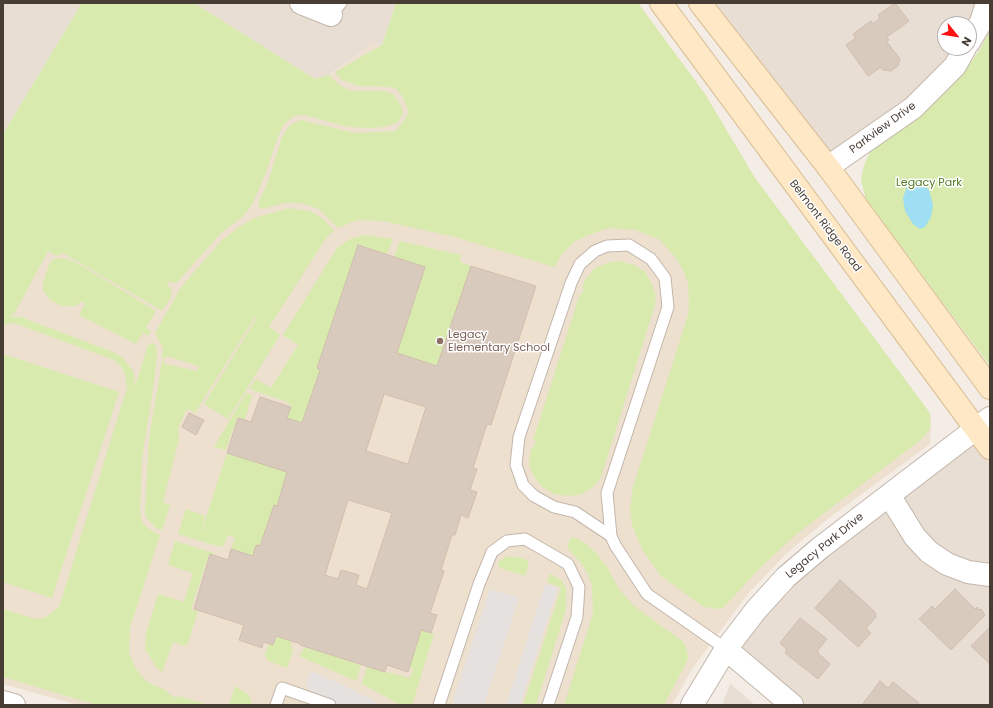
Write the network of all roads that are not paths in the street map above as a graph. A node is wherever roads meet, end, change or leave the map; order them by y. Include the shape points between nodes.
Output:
1 (301, 3) edge
2 (661, 3) edge
3 (700, 3) edge
4 (987, 3) edge
5 (336, 9) edge
6 (977, 29) edge
7 (961, 56) edge
8 (828, 167) junction
9 (990, 388) edge
10 (983, 424) edge
11 (990, 448) edge
12 (889, 495) junction
13 (611, 536) junction
14 (990, 575) edge
15 (726, 649) junction
16 (3, 702) edge
17 (14, 705) edge
18 (276, 705) edge
19 (330, 705) edge
20 (439, 705) edge
21 (548, 705) edge
22 (692, 705) edge
23 (792, 705) edge

1 - 5 street
2 - 10 main road, Belmont Ridge Road
3 - 8 main road
4 - 6 street
7 - 8 street, Parkview Drive via 955,66 913,108
8 - 9 main road
10 - 11 main road, Belmont Ridge Road
10 - 12 street, Legacy Park Drive
12 - 14 street via 915,537 930,552 947,564 968,572
12 - 15 street, Legacy Park Drive via 820,548 786,578 756,610
13 - 13 lane via 607,493 668,306 665,278 651,259 629,245 607,246 594,251 580,264 571,283 519,437 516,465 523,485 534,496 554,507 575,512
13 - 15 lane via 647,594
15 - 22 street, Legacy Park Drive
15 - 23 street
16 - 17 street
18 - 19 lane via 282,688
20 - 21 lane via 492,552 507,541 525,539 568,564 579,587 577,617

